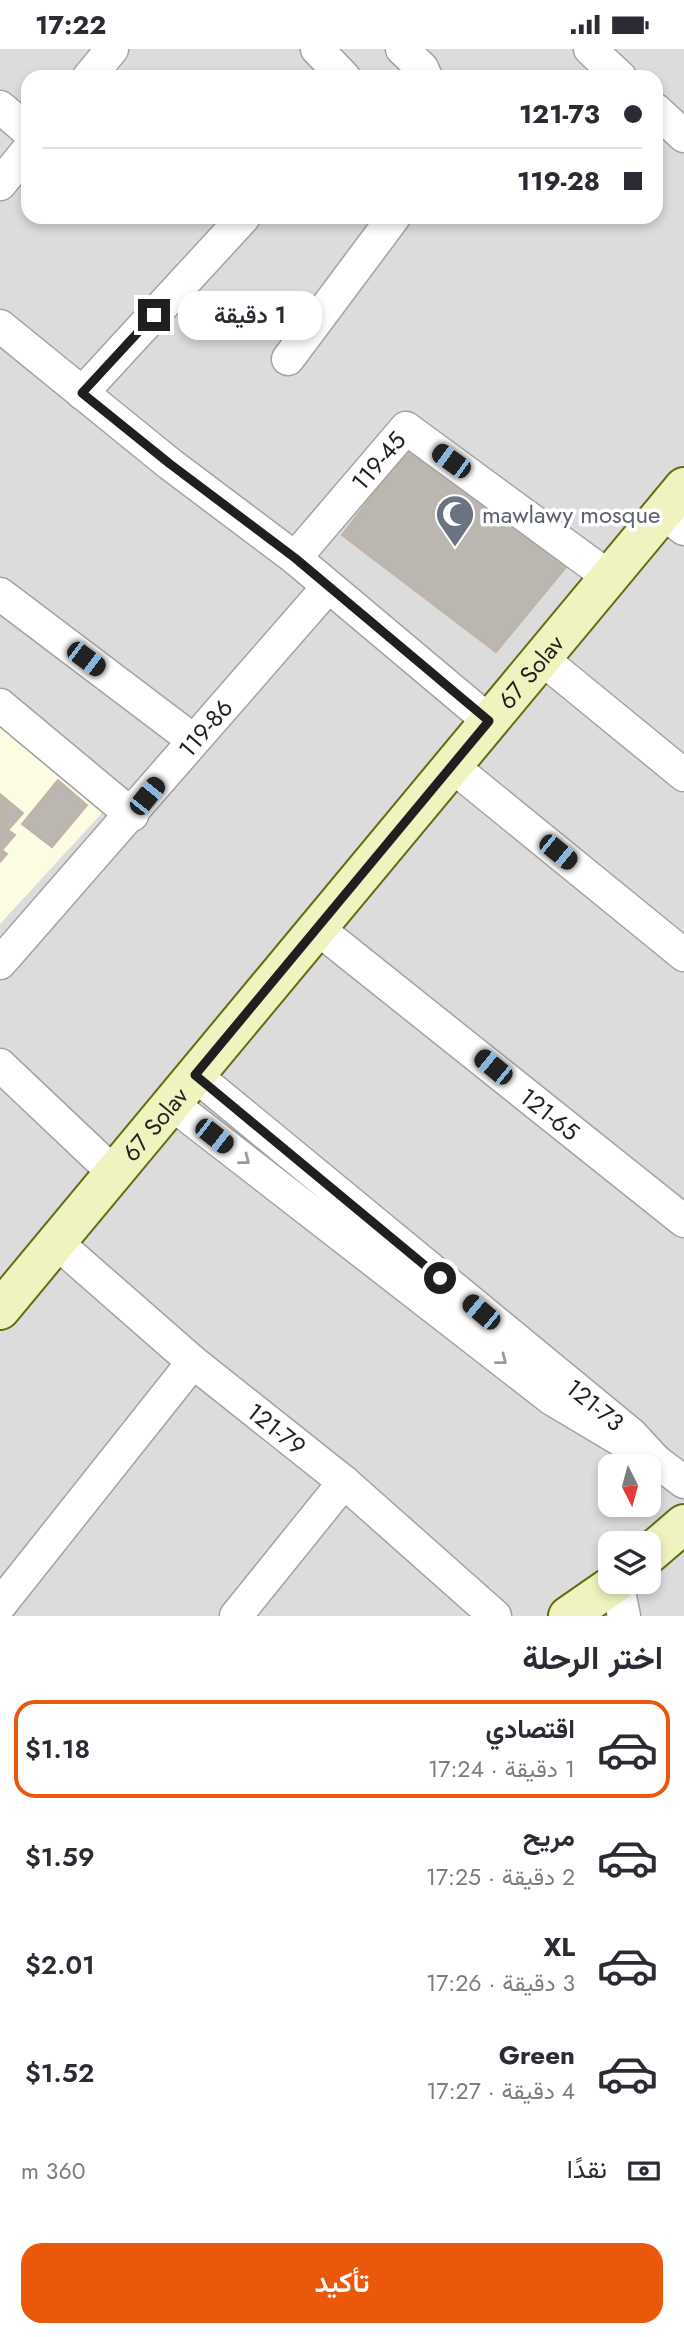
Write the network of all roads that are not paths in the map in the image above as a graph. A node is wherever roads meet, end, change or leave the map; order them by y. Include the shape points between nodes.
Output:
1 (112, 49) edge
2 (317, 49) edge
3 (590, 49) edge
4 (95, 70) edge
5 (337, 70) edge
6 (612, 70) edge
7 (0, 107) edge
8 (663, 116) edge
9 (21, 125) edge
10 (684, 136) edge
11 (21, 158) edge
12 (0, 184) edge
13 (238, 224) edge
14 (389, 224) edge
15 (0, 326) edge
16 (288, 359) dead end
17 (82, 393) junction
18 (677, 510) edge
19 (295, 558) junction
20 (609, 577) junction
21 (328, 587) junction
22 (0, 594) edge
23 (541, 658) junction
24 (0, 705) edge
25 (489, 721) junction
26 (193, 740) junction
27 (452, 766) junction
28 (684, 775) edge
29 (132, 815) junction
30 (317, 928) junction
31 (684, 955) edge
32 (0, 963) edge
33 (0, 1065) edge
34 (183, 1089) junction
35 (114, 1173) junction
36 (684, 1221) edge
37 (56, 1242) junction
38 (0, 1310) edge
39 (193, 1362) junction
40 (344, 1482) junction
41 (684, 1482) edge
42 (684, 1524) edge
43 (661, 1544) edge
44 (600, 1594) edge
45 (619, 1594) edge
46 (0, 1605) edge
47 (236, 1616) edge
48 (495, 1616) edge
49 (568, 1616) edge
50 (624, 1616) edge

1 - 4 street
2 - 5 street
3 - 6 street
7 - 9 street
8 - 10 street
11 - 12 street
13 - 17 street
14 - 16 street
15 - 17 street
17 - 19 street
18 - 20 street, 67 Solav
19 - 20 street, 119-45 via 406,428
19 - 21 street
20 - 23 street, 67 Solav
21 - 25 street
21 - 26 street, 119-86
22 - 26 street
23 - 25 street, 67 Solav
23 - 28 street
24 - 29 street
25 - 27 street, 67 Solav
26 - 29 street, 119-86
27 - 30 street, 67 Solav
27 - 31 street
29 - 32 street, 119-86
30 - 34 street, 67 Solav
30 - 36 street, 121-65
33 - 35 street
34 - 35 street, 67 Solav
34 - 41 street, 121-73 via 552,1399
35 - 37 street, 67 Solav
37 - 38 street, 67 Solav
37 - 39 street, 121-79
39 - 40 street, 121-79
39 - 46 street
40 - 47 street
40 - 48 street, 121-79
42 - 43 street
44 - 49 street
45 - 50 street

